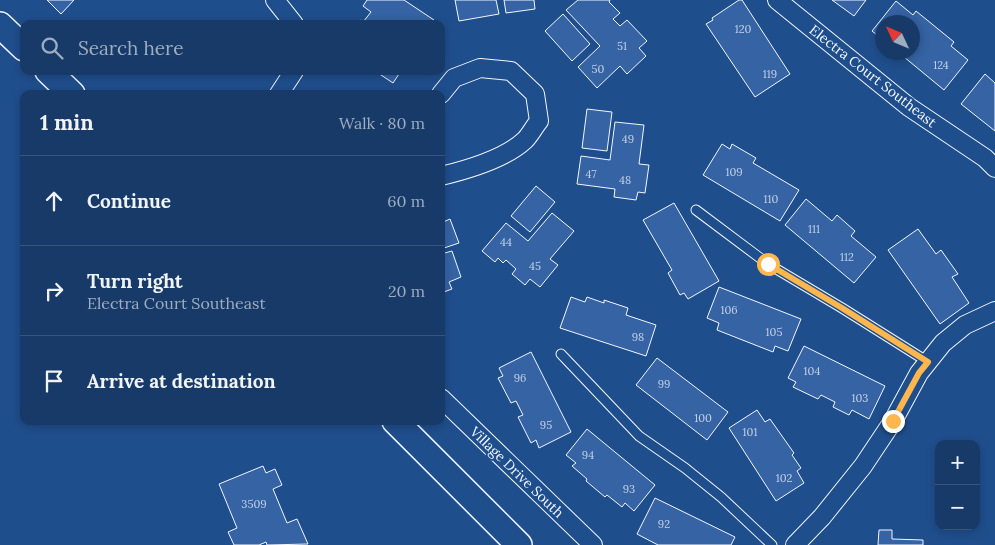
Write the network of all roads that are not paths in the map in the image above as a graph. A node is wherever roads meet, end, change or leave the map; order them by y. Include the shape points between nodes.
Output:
1 (276, 0) edge
2 (777, 0) edge
3 (291, 20) edge
4 (0, 25) edge
5 (20, 44) edge
6 (52, 75) edge
7 (291, 75) edge
8 (68, 90) edge
9 (282, 90) edge
10 (444, 90) edge
11 (995, 168) edge
12 (445, 175) edge
13 (696, 210) dead end
14 (995, 311) edge
15 (560, 354) dead end
16 (928, 362) junction
17 (445, 402) edge
18 (399, 425) edge
19 (519, 545) edge
20 (593, 545) edge
21 (772, 545) edge
22 (795, 545) edge

1 - 3 street
2 - 11 street, Electra Court Southeast via 909,107
4 - 5 street
6 - 8 street
7 - 9 street
10 - 12 street via 454,78 480,68 511,71 535,94 538,121 525,140 498,157
13 - 16 lane via 768,264
14 - 16 street via 965,325
15 - 21 lane via 639,436 721,497
16 - 22 street via 863,466
17 - 20 street, Village Drive South
18 - 19 street

